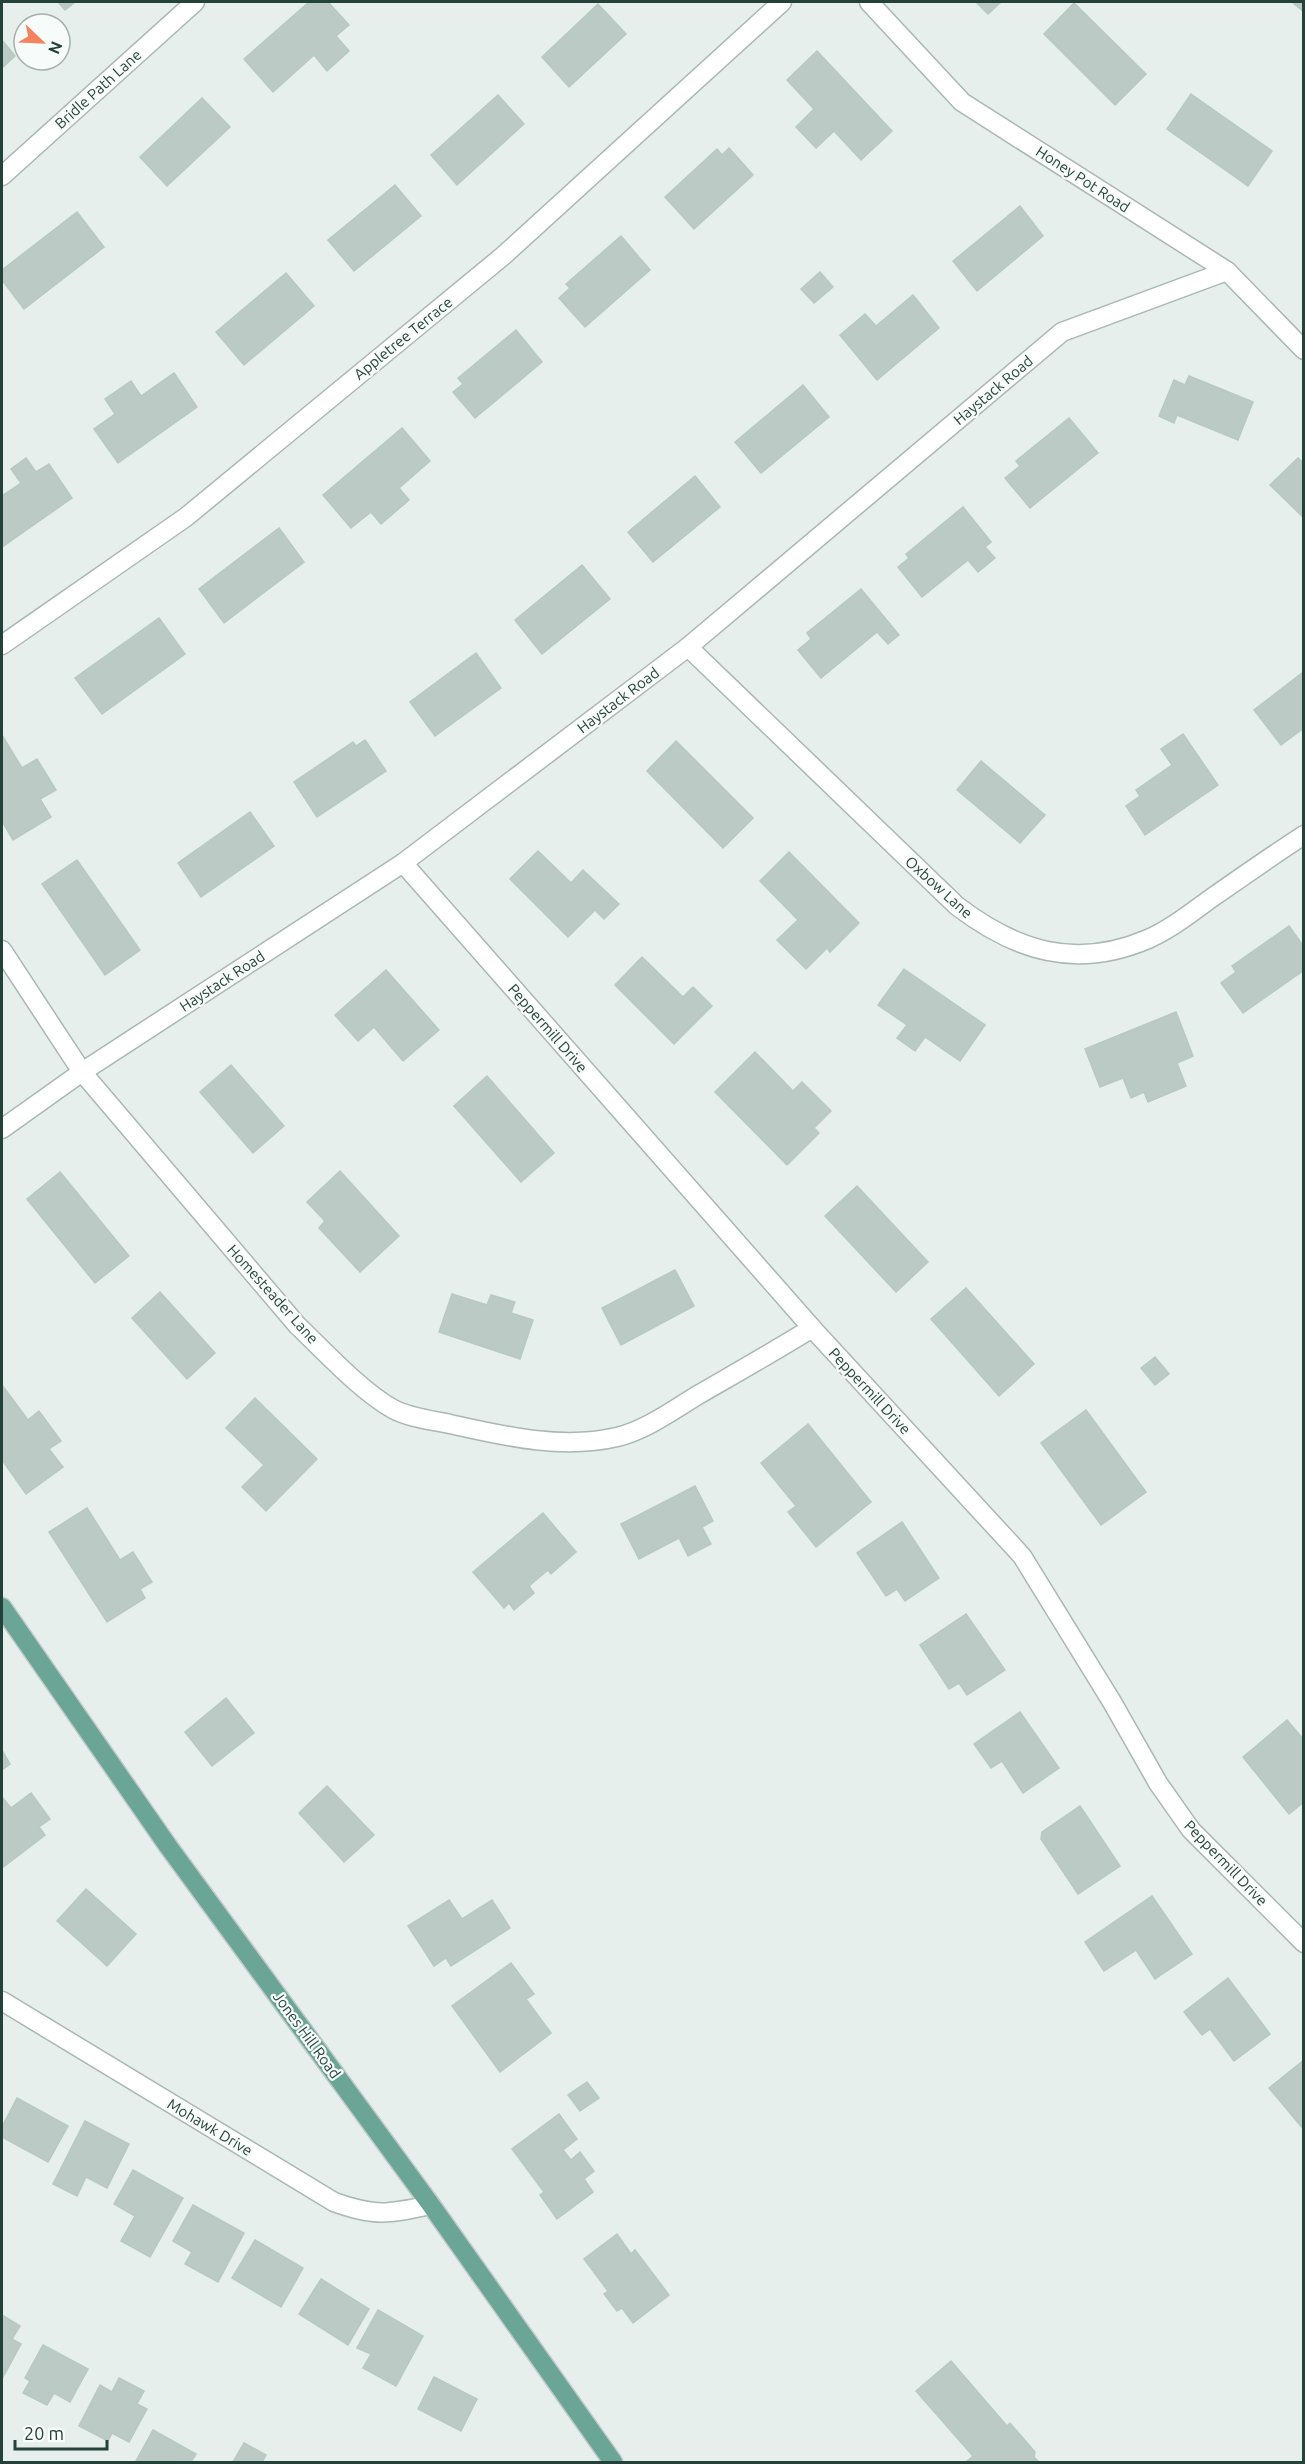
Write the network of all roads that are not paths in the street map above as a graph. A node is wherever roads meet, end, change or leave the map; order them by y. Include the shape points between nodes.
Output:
1 (195, 2) edge
2 (782, 2) edge
3 (868, 2) edge
4 (2, 176) edge
5 (1227, 271) junction
6 (1304, 350) edge
7 (2, 645) edge
8 (688, 647) junction
9 (1304, 835) edge
10 (403, 863) junction
11 (2, 950) edge
12 (82, 1072) junction
13 (2, 1130) edge
14 (812, 1328) junction
15 (2, 1607) edge
16 (1304, 1943) edge
17 (2, 2001) edge
18 (431, 2205) junction
19 (613, 2463) edge

1 - 4 street, Bridle Path Lane
2 - 7 street, Appletree Terrace via 503,256 186,518
3 - 5 street, Honey Pot Road via 962,102
5 - 6 street, Honey Pot Road
5 - 8 street, Haystack Road via 1062,332
8 - 9 street, Oxbow Lane via 957,906 1021,945 1073,955 1123,948 1150,938
8 - 10 street, Haystack Road
10 - 12 street, Haystack Road
10 - 14 street, Peppermill Drive
11 - 12 street, Homesteader Lane
12 - 13 street, Haystack Road
12 - 14 street, Homesteader Lane via 297,1325 381,1401 408,1415 545,1442 619,1437 650,1424
14 - 16 street, Peppermill Drive via 1022,1557 1158,1783 1191,1830
15 - 18 main road, Jones Hill Road via 168,1846
17 - 18 street, Mohawk Drive via 334,2202 362,2212 390,2213
18 - 19 main road, Jones Hill Road

